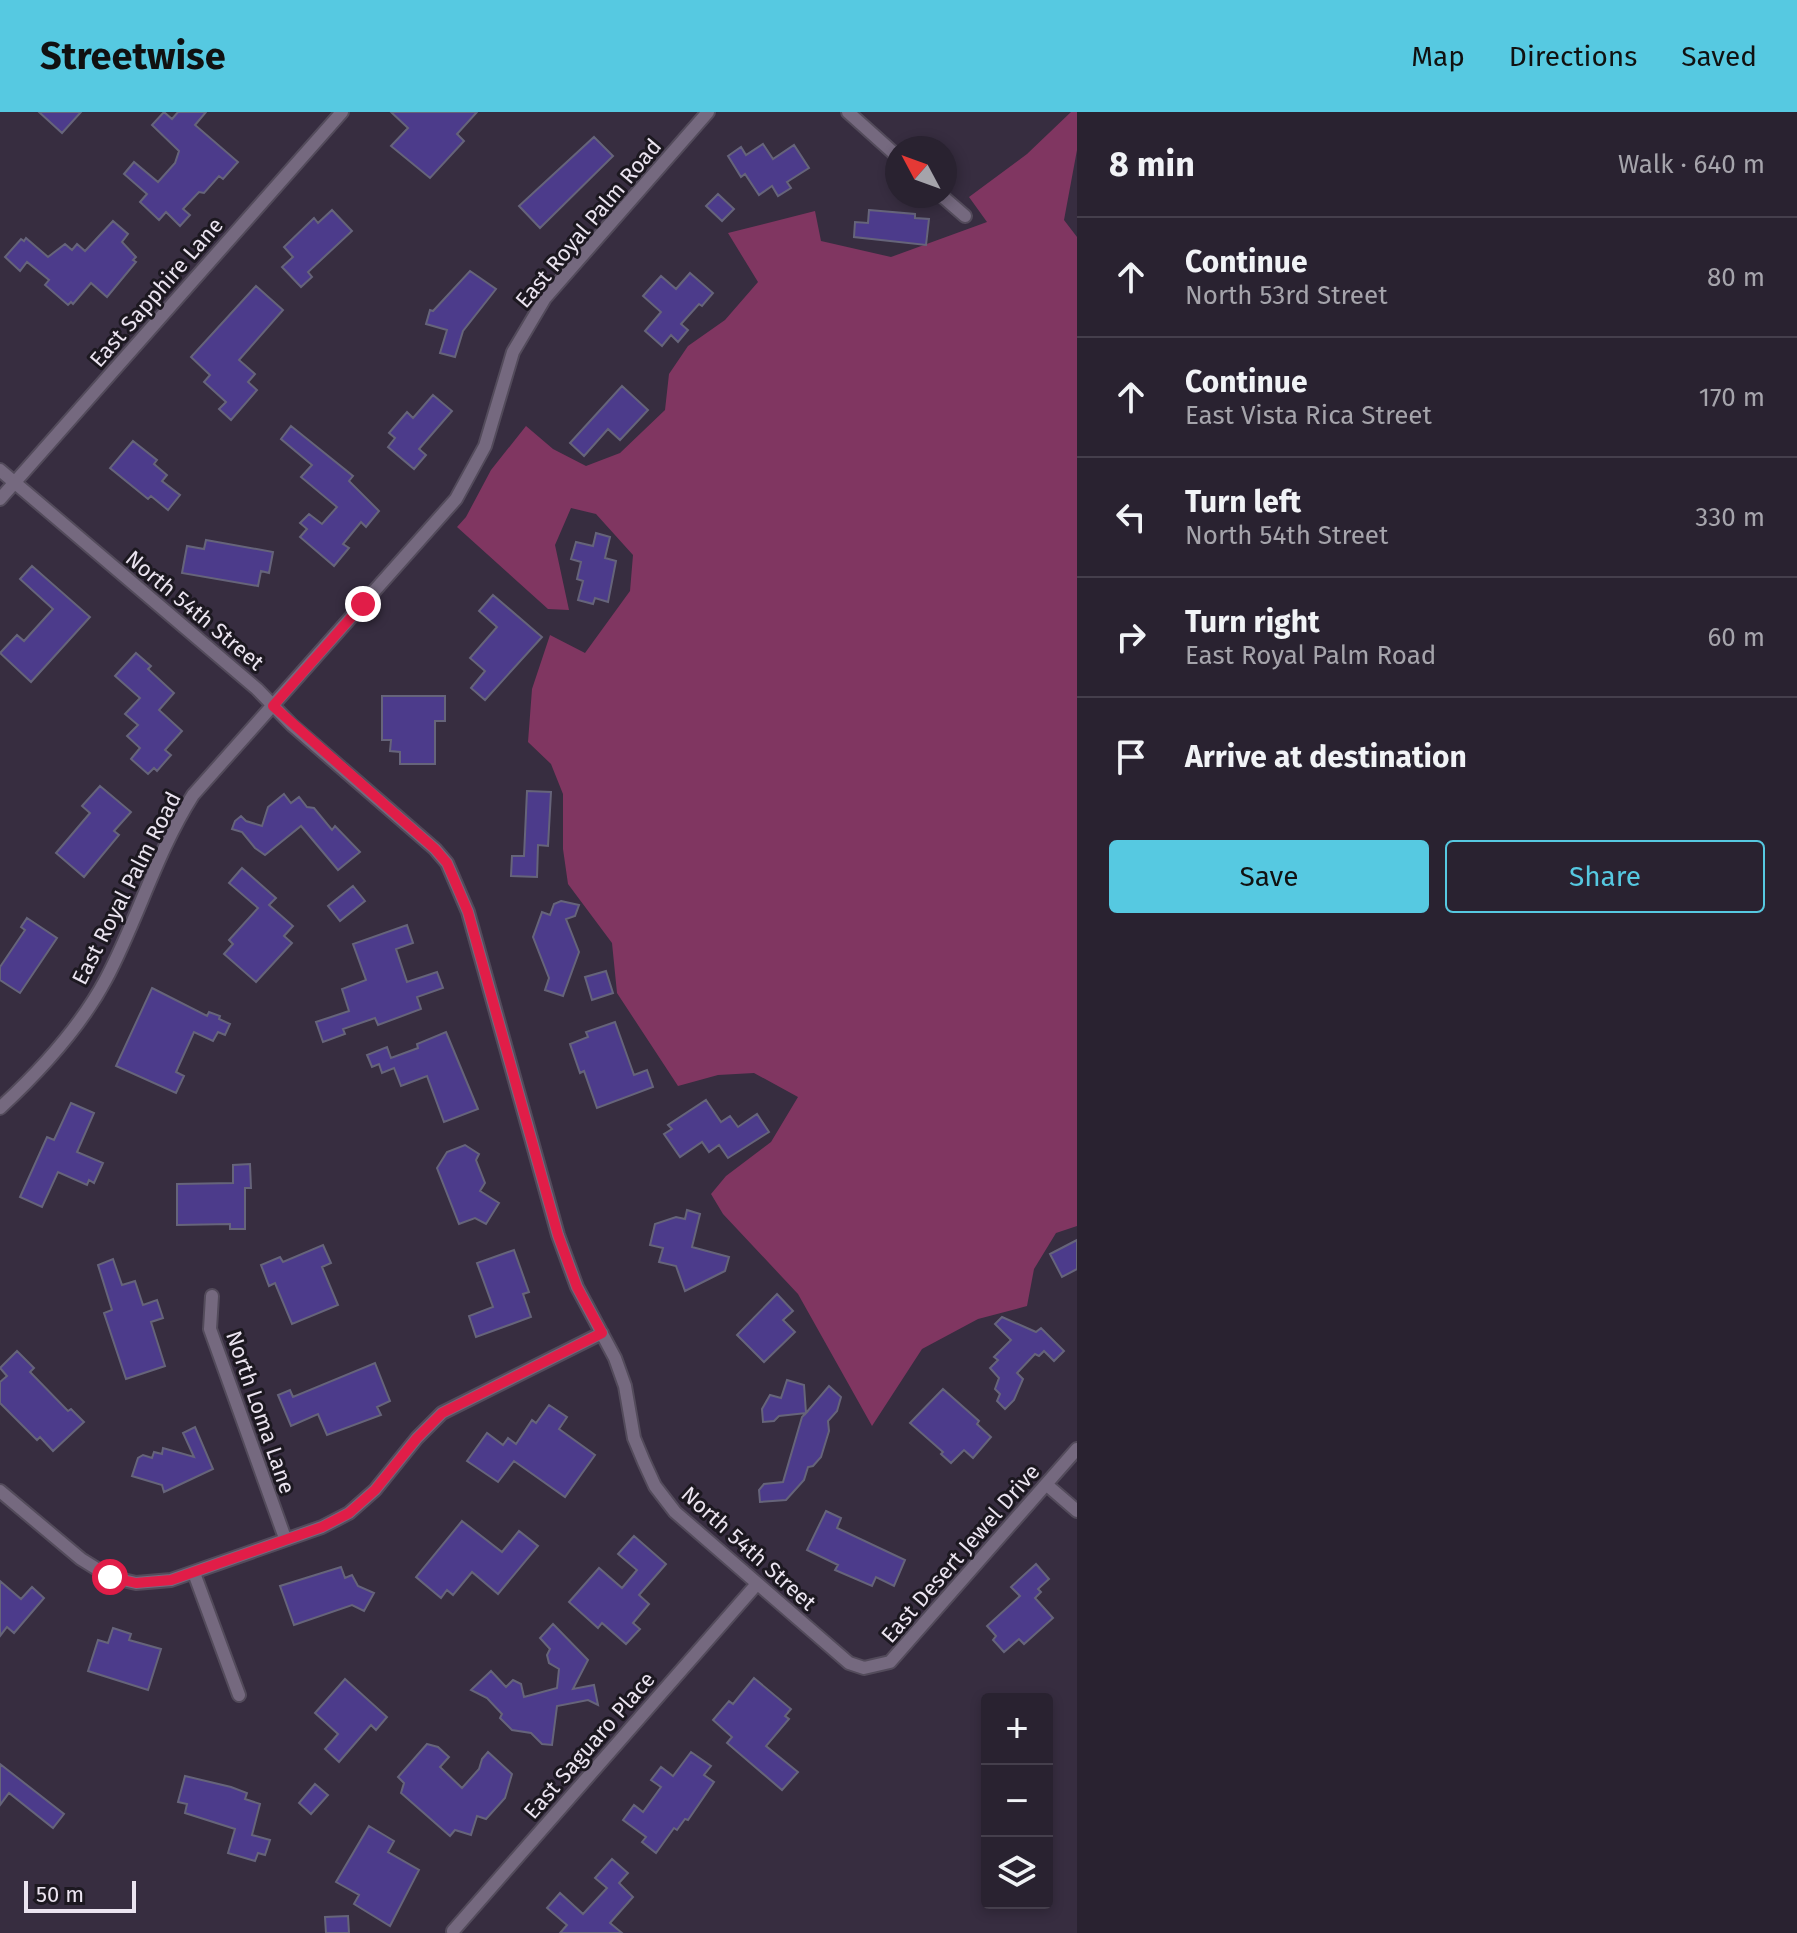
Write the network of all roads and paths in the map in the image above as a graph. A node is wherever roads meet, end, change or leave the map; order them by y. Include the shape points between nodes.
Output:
1 (342, 112) edge
2 (708, 112) edge
3 (848, 112) edge
4 (885, 145) edge
5 (956, 208) edge
6 (965, 216) dead end
7 (0, 470) edge
8 (14, 483) junction
9 (0, 499) edge
10 (273, 706) junction
11 (0, 1108) edge
12 (212, 1296) dead end
13 (602, 1333) junction
14 (1077, 1449) edge
15 (1047, 1485) junction
16 (0, 1491) edge
17 (1077, 1511) edge
18 (285, 1538) junction
19 (194, 1573) junction
20 (756, 1585) junction
21 (864, 1668) joint
22 (239, 1695) dead end
23 (453, 1931) dead end

1 - 8 street, East Sapphire Lane
2 - 10 street, East Royal Palm Road via 545,298 513,352 485,446 456,499
3 - 4 street
5 - 6 street
7 - 8 street, North 54th Street
8 - 9 street, East Sapphire Lane
8 - 10 street, North 54th Street
10 - 11 street, East Royal Palm Road via 193,795 168,838 105,981 58,1047
10 - 13 street, North 54th Street via 447,863 468,912 558,1235
12 - 18 street, North Loma Lane via 210,1329
13 - 18 street via 442,1413 349,1513
13 - 20 street, North 54th Street via 625,1386 634,1438 655,1486 675,1512
14 - 15 street, East Desert Jewel Drive
15 - 17 street
15 - 21 street, East Desert Jewel Drive via 890,1662
16 - 19 street via 110,1577 136,1583
18 - 19 street
19 - 22 street
20 - 21 street, North 54th Street via 849,1663
20 - 23 street, East Saguaro Place

